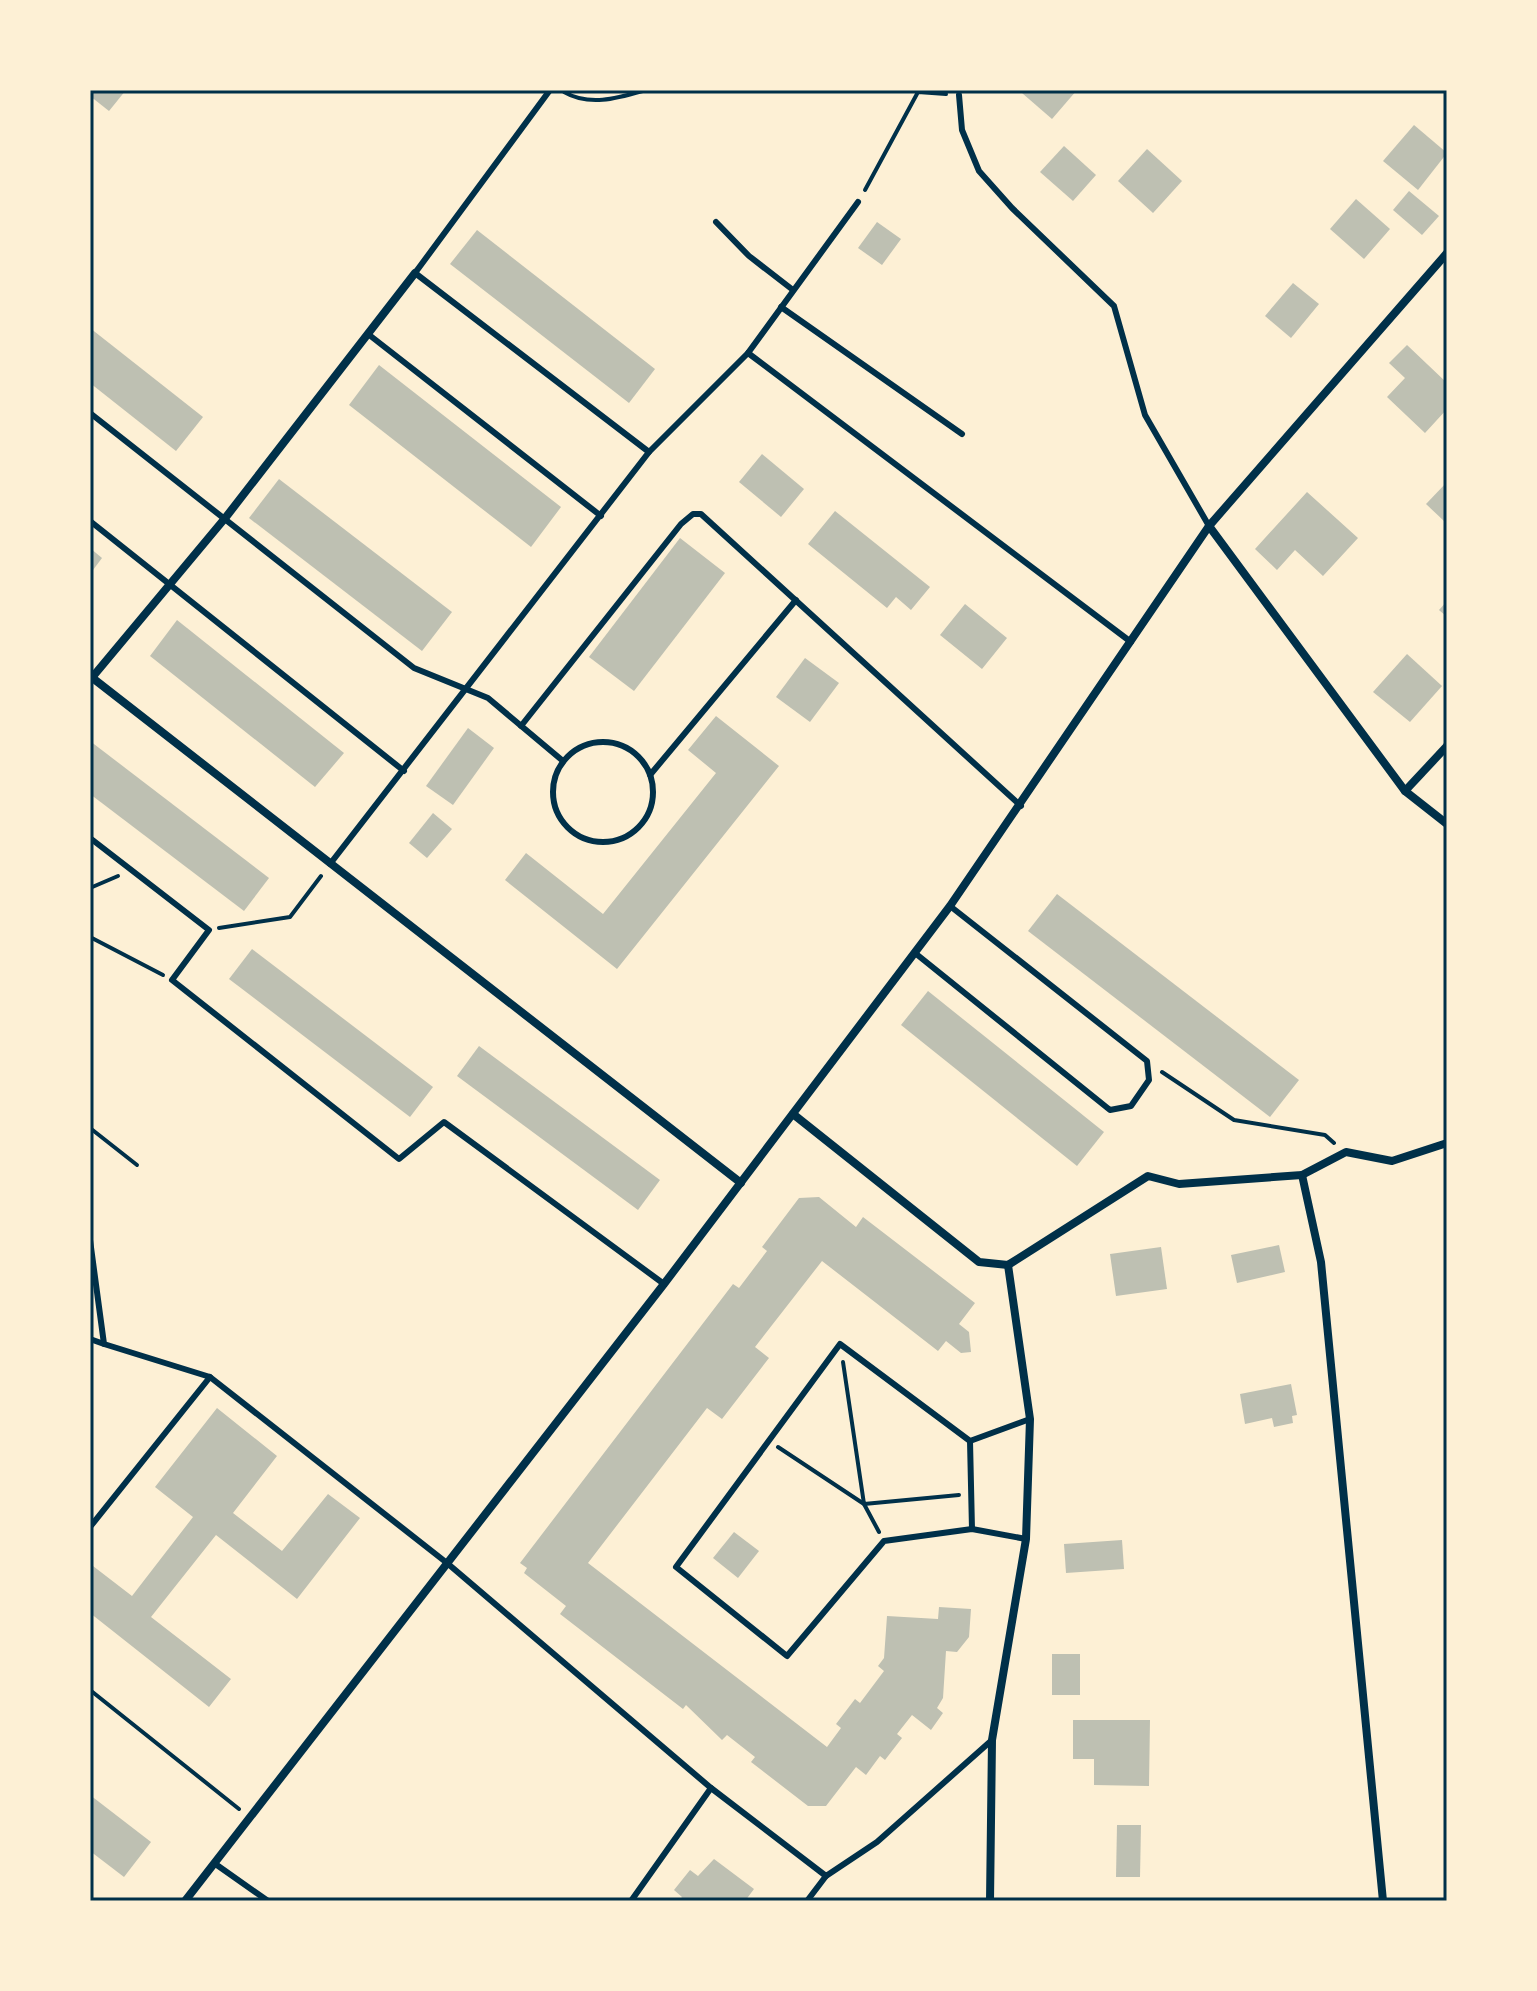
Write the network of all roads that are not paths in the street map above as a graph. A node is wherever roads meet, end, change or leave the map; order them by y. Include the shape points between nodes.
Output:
1 (550, 90) edge
2 (959, 95) road end
3 (858, 202) road end
4 (716, 222) dead end
5 (1447, 253) edge
6 (415, 273) junction
7 (793, 290) junction
8 (781, 307) junction
9 (368, 334) junction
10 (748, 353) junction
11 (90, 413) edge
12 (962, 434) dead end
13 (649, 452) junction
14 (601, 516) junction
15 (226, 517) junction
16 (90, 521) edge
17 (1209, 526) junction
18 (170, 586) junction
19 (796, 600) junction
20 (1131, 642) junction
21 (91, 678) edge
22 (466, 688) junction
23 (521, 726) junction
24 (1447, 746) edge
25 (563, 761) junction
26 (404, 771) junction
27 (650, 775) junction
28 (1405, 791) junction
29 (1021, 806) junction
30 (1447, 824) edge
31 (90, 838) edge
32 (330, 864) junction
33 (950, 906) junction
34 (915, 953) junction
35 (793, 1114) junction
36 (1447, 1143) edge
37 (1302, 1175) junction
38 (741, 1183) junction
39 (90, 1240) edge
40 (1008, 1265) junction
41 (664, 1284) junction
42 (90, 1339) edge
43 (104, 1344) junction
44 (210, 1377) junction
45 (1030, 1419) junction
46 (970, 1441) junction
47 (90, 1527) edge
48 (972, 1529) junction
49 (1026, 1539) junction
50 (447, 1563) junction
51 (992, 1740) junction
52 (711, 1788) junction
53 (214, 1863) junction
54 (826, 1876) junction
55 (185, 1901) edge
56 (268, 1901) edge
57 (631, 1901) edge
58 (807, 1901) edge
59 (990, 1901) edge
60 (1383, 1901) edge

1 - 6 lane
2 - 17 lane via 962,130 979,171 1114,306 1145,415
3 - 7 lane
4 - 7 lane
5 - 17 street
6 - 9 street
6 - 13 lane
7 - 8 lane
8 - 10 lane
8 - 12 lane
9 - 14 lane
9 - 15 street
10 - 13 lane
10 - 20 lane
11 - 15 lane
13 - 14 lane
14 - 22 lane
15 - 18 street
15 - 22 lane via 414,668
16 - 18 lane
17 - 20 street
17 - 28 street
18 - 21 street
18 - 26 lane
19 - 23 lane via 701,514 693,514
19 - 27 lane
19 - 29 lane
20 - 29 street
21 - 32 street
22 - 23 lane via 488,698
22 - 26 lane
23 - 25 lane
24 - 28 street
25 - 27 lane via 585,745 608,742 637,755
25 - 27 lane via 554,804 576,834 597,841 616,840 640,825 650,809
26 - 32 lane
28 - 30 street
29 - 33 street
31 - 41 lane via 209,930 172,980 399,1159 444,1122
32 - 38 street
33 - 34 street
33 - 34 lane via 1147,1061 1149,1080 1131,1106 1110,1110
34 - 35 street
35 - 38 street
35 - 40 street via 979,1262
36 - 37 street via 1392,1161 1346,1152
37 - 40 street via 1179,1184 1148,1176
37 - 60 street via 1321,1262
38 - 41 street
39 - 43 lane
40 - 45 street
41 - 50 street
42 - 43 lane
43 - 44 lane
44 - 47 lane
44 - 50 lane
45 - 46 lane
45 - 49 street
46 - 48 lane
46 - 48 lane via 840,1344 676,1567 787,1656 884,1541
48 - 49 lane
49 - 51 street
50 - 52 lane
50 - 53 street
51 - 54 lane via 877,1842
51 - 59 street
52 - 54 lane
52 - 57 lane
53 - 55 street
53 - 56 lane
54 - 58 lane

